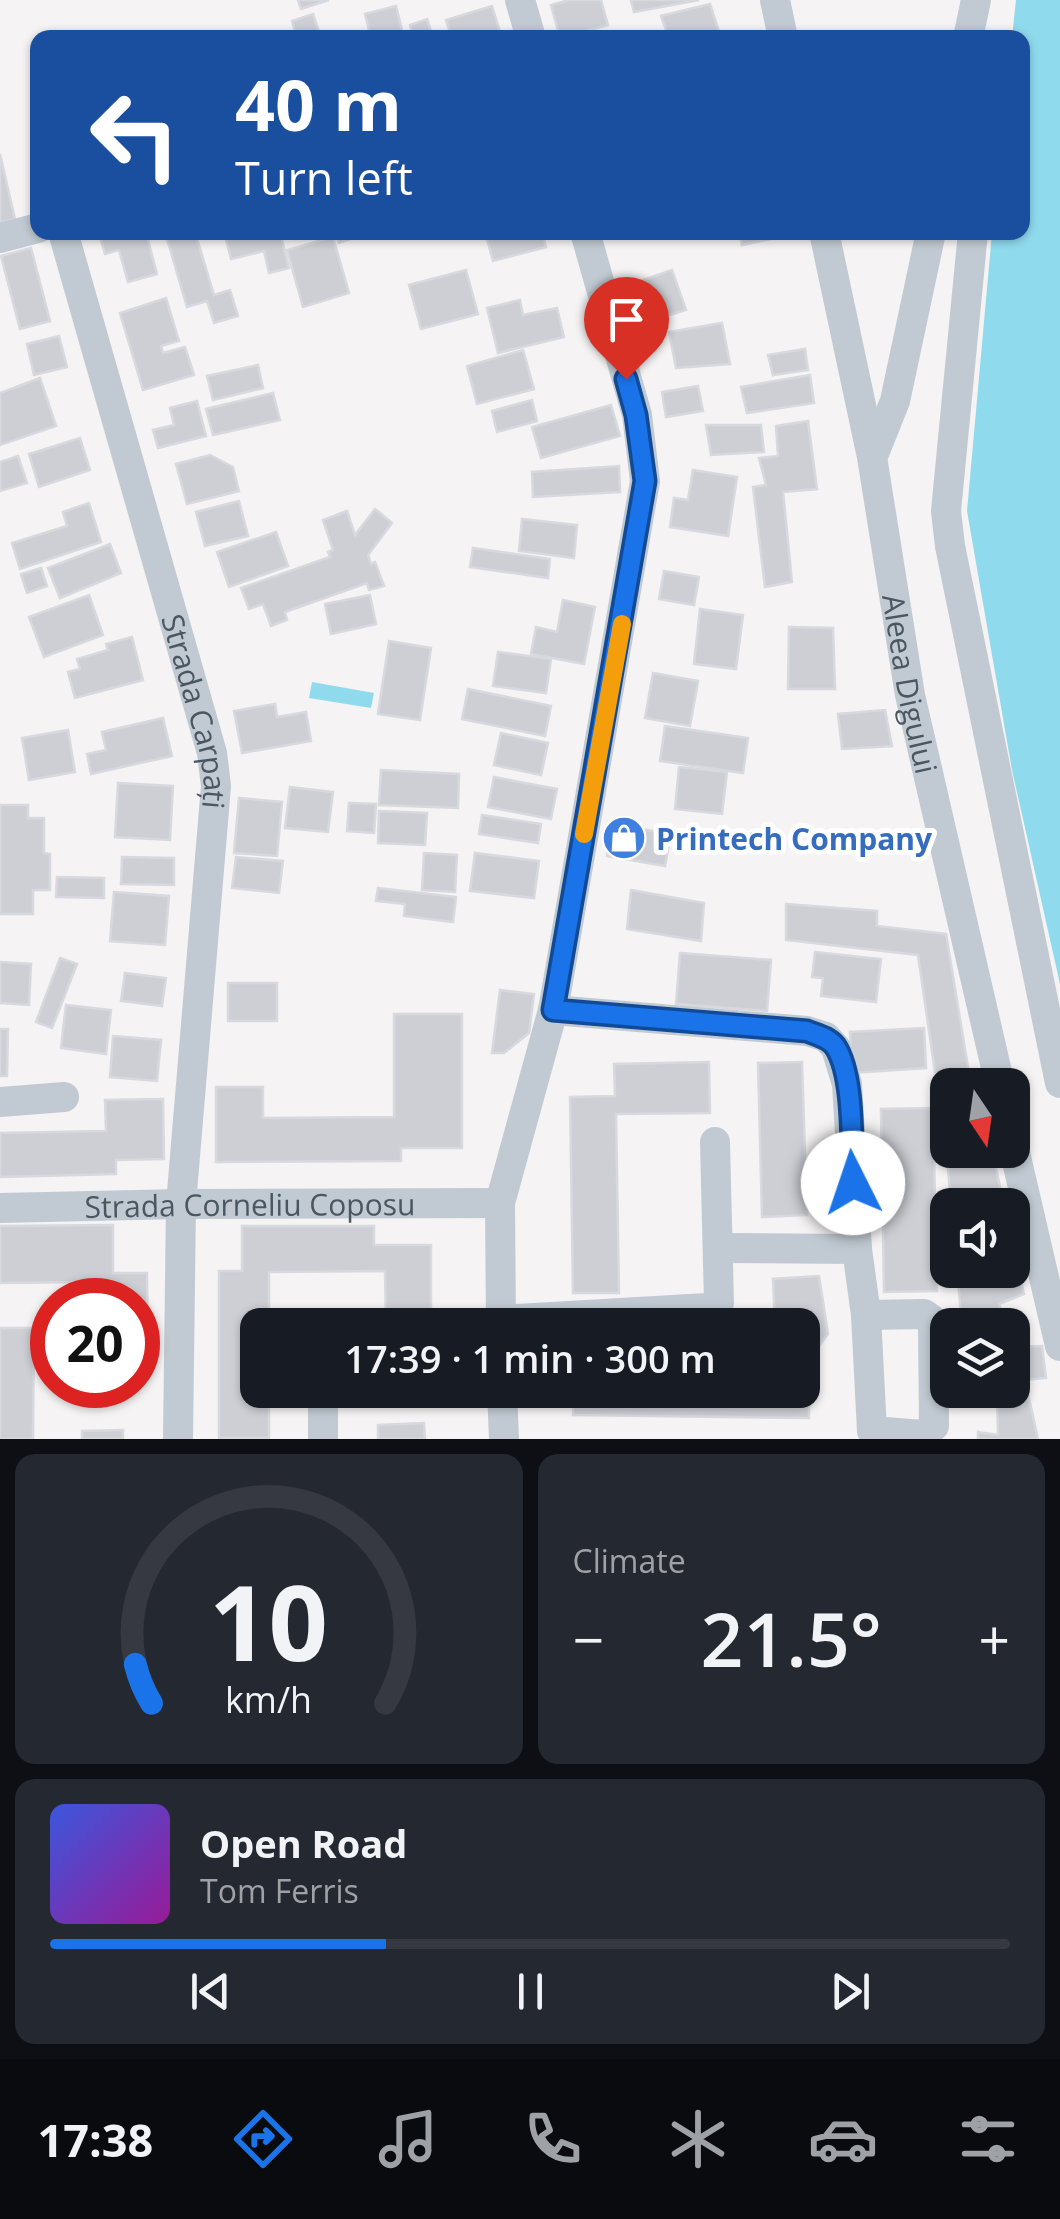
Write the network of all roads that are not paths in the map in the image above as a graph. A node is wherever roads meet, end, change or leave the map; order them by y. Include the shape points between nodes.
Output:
1 (520, 0) edge
2 (775, 0) edge
3 (976, 0) edge
4 (528, 30) edge
5 (781, 30) edge
6 (970, 30) edge
7 (30, 230) edge
8 (0, 238) edge
9 (65, 240) edge
10 (587, 240) edge
11 (826, 240) edge
12 (929, 240) edge
13 (972, 240) edge
14 (872, 457) junction
15 (553, 1010) junction
16 (996, 1068) edge
17 (1060, 1084) edge
18 (64, 1098) dead end
19 (0, 1102) edge
20 (715, 1142) dead end
21 (1019, 1168) edge
22 (500, 1203) junction
23 (181, 1204) junction
24 (0, 1208) edge
25 (719, 1248) junction
26 (857, 1249) junction
27 (501, 1308) edge
28 (707, 1308) edge
29 (866, 1315) dead end
30 (1060, 1346) edge
31 (323, 1408) edge
32 (506, 1408) edge
33 (512, 1438) edge
34 (178, 1439) edge
35 (323, 1439) edge

1 - 4 street
2 - 5 street
3 - 6 street
7 - 8 street
9 - 23 street, Strada Carpați via 216,786
10 - 15 street via 636,415 645,481
11 - 14 street, Aleea Digului
12 - 14 street via 895,401
13 - 17 street via 946,511
14 - 16 street, Aleea Digului via 910,695
15 - 22 street
15 - 26 street via 826,1037 847,1084
18 - 19 street
20 - 25 street
21 - 30 street
22 - 23 street, Strada Corneliu Coposu
22 - 27 street
23 - 24 street, Strada Corneliu Coposu
23 - 34 street, Strada Carpați
25 - 26 street
25 - 28 street via 719,1303
26 - 29 street
31 - 35 street
32 - 33 street

